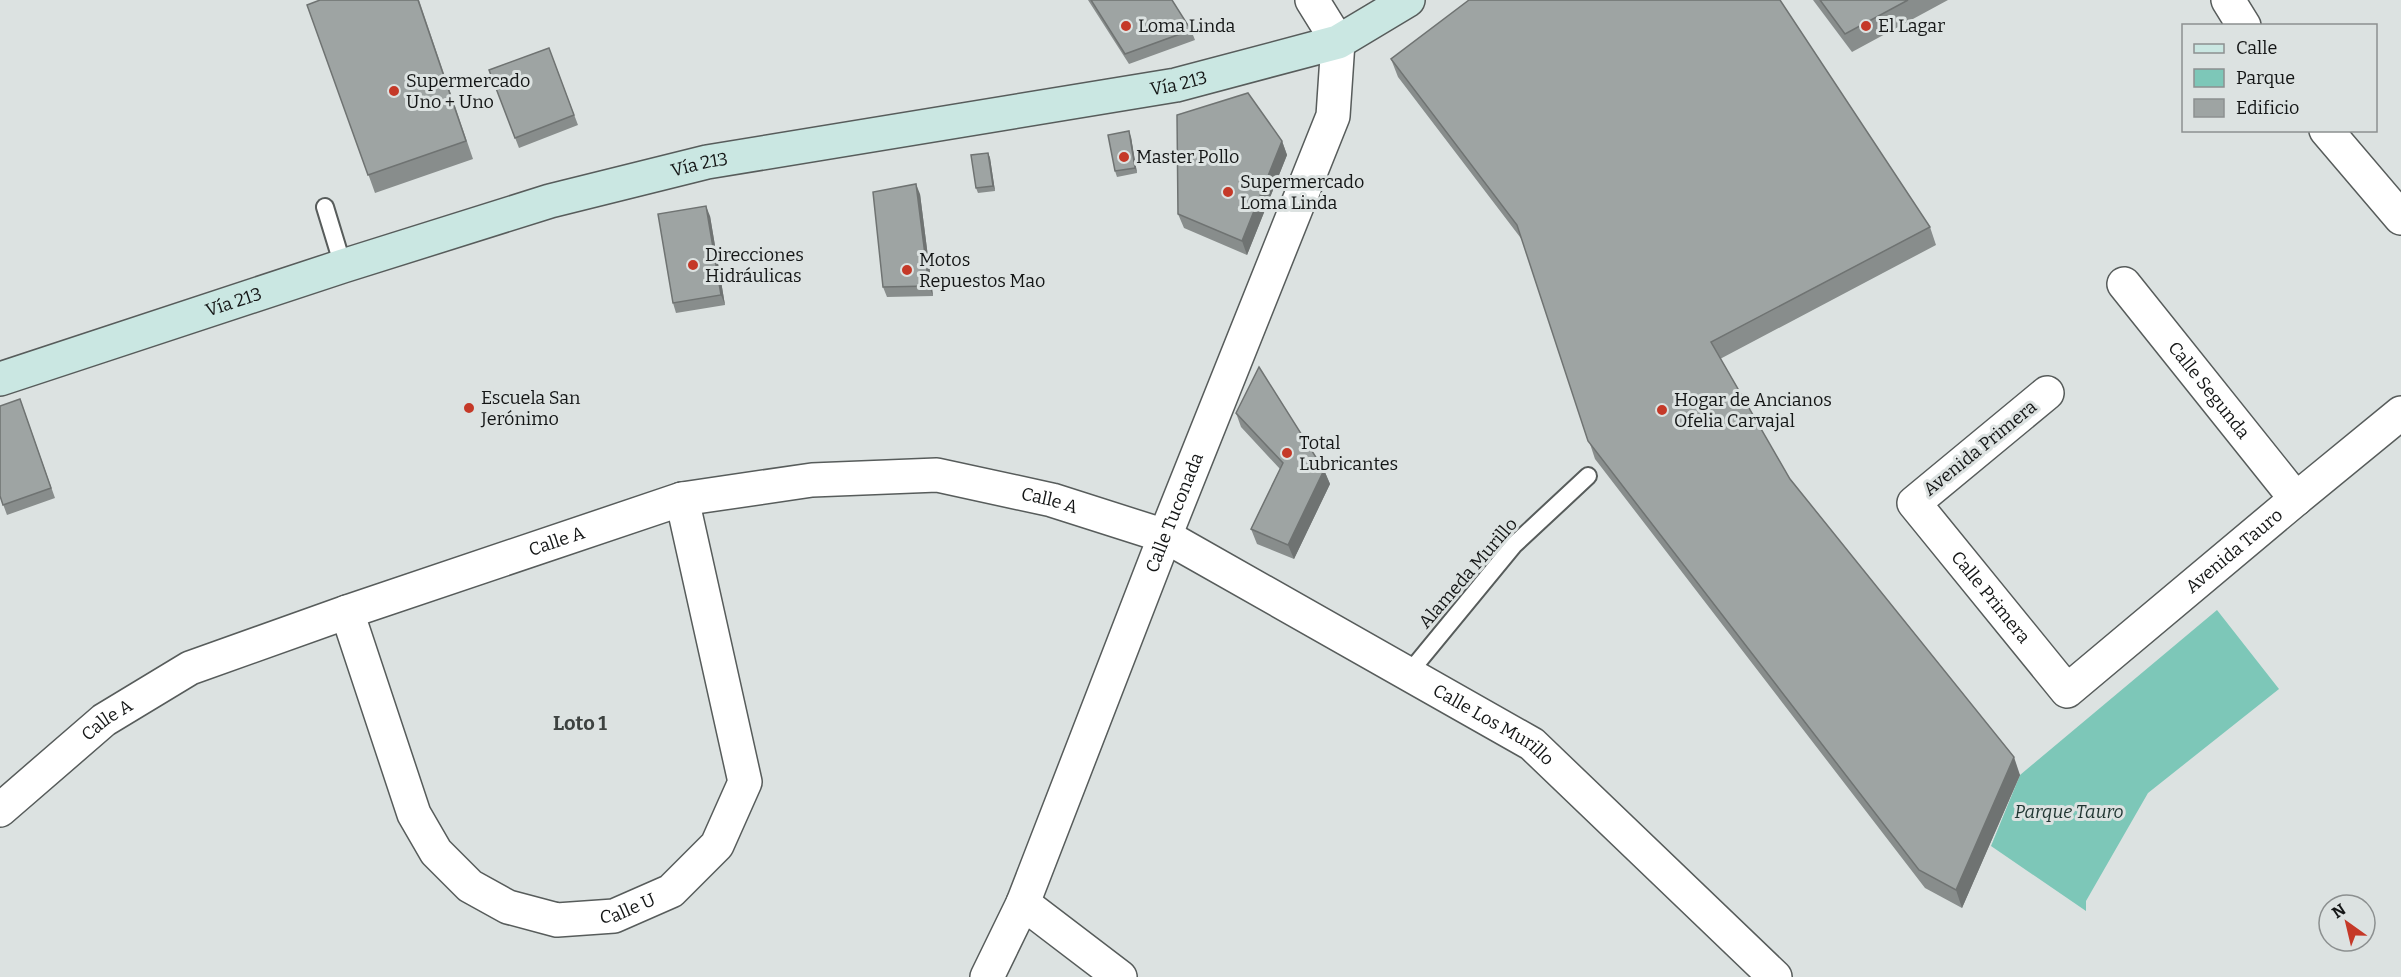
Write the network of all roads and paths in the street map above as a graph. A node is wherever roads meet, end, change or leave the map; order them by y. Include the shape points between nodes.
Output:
1 (1312, 0) edge
2 (1408, 0) edge
3 (2228, 0) edge
4 (2243, 24) edge
5 (1338, 42) junction
6 (2328, 132) edge
7 (325, 207) dead end
8 (2401, 218) edge
9 (343, 266) junction
10 (2124, 284) dead end
11 (0, 379) edge
12 (2047, 393) dead end
13 (2401, 413) edge
14 (1588, 476) dead end
15 (682, 499) junction
16 (2295, 499) junction
17 (1914, 503) joint
18 (1165, 536) junction
19 (347, 612) junction
20 (1408, 674) junction
21 (2067, 691) joint
22 (0, 810) edge
23 (1023, 903) junction
24 (987, 977) edge
25 (1120, 977) edge
26 (1775, 977) edge

1 - 5 street
2 - 5 main road, Vía 213
3 - 4 street
5 - 9 main road, Vía 213 via 1176,85 707,162 550,201
5 - 18 street, Calle Tuconada via 1333,116
6 - 8 street
7 - 9 lane
9 - 11 main road, Vía 213
10 - 16 street, Calle Segunda
12 - 17 street, Avenida Primera
13 - 16 street, Avenida Tauro
14 - 20 lane, Alameda Murillo via 1514,545
15 - 18 street, Calle A via 812,480 938,475 1052,500
15 - 19 street, Calle A
15 - 19 street, Calle U via 745,782 717,845 671,891 614,916 557,920 508,907 470,886 436,852 414,814
16 - 21 street, Avenida Tauro
17 - 21 street, Calle Primera
18 - 20 street, Calle Los Murillo
18 - 23 street, Calle Tuconada
19 - 22 street, Calle A via 190,668 104,720
20 - 26 street, Calle Los Murillo via 1532,744
23 - 24 street, Calle Tuconada
23 - 25 street

